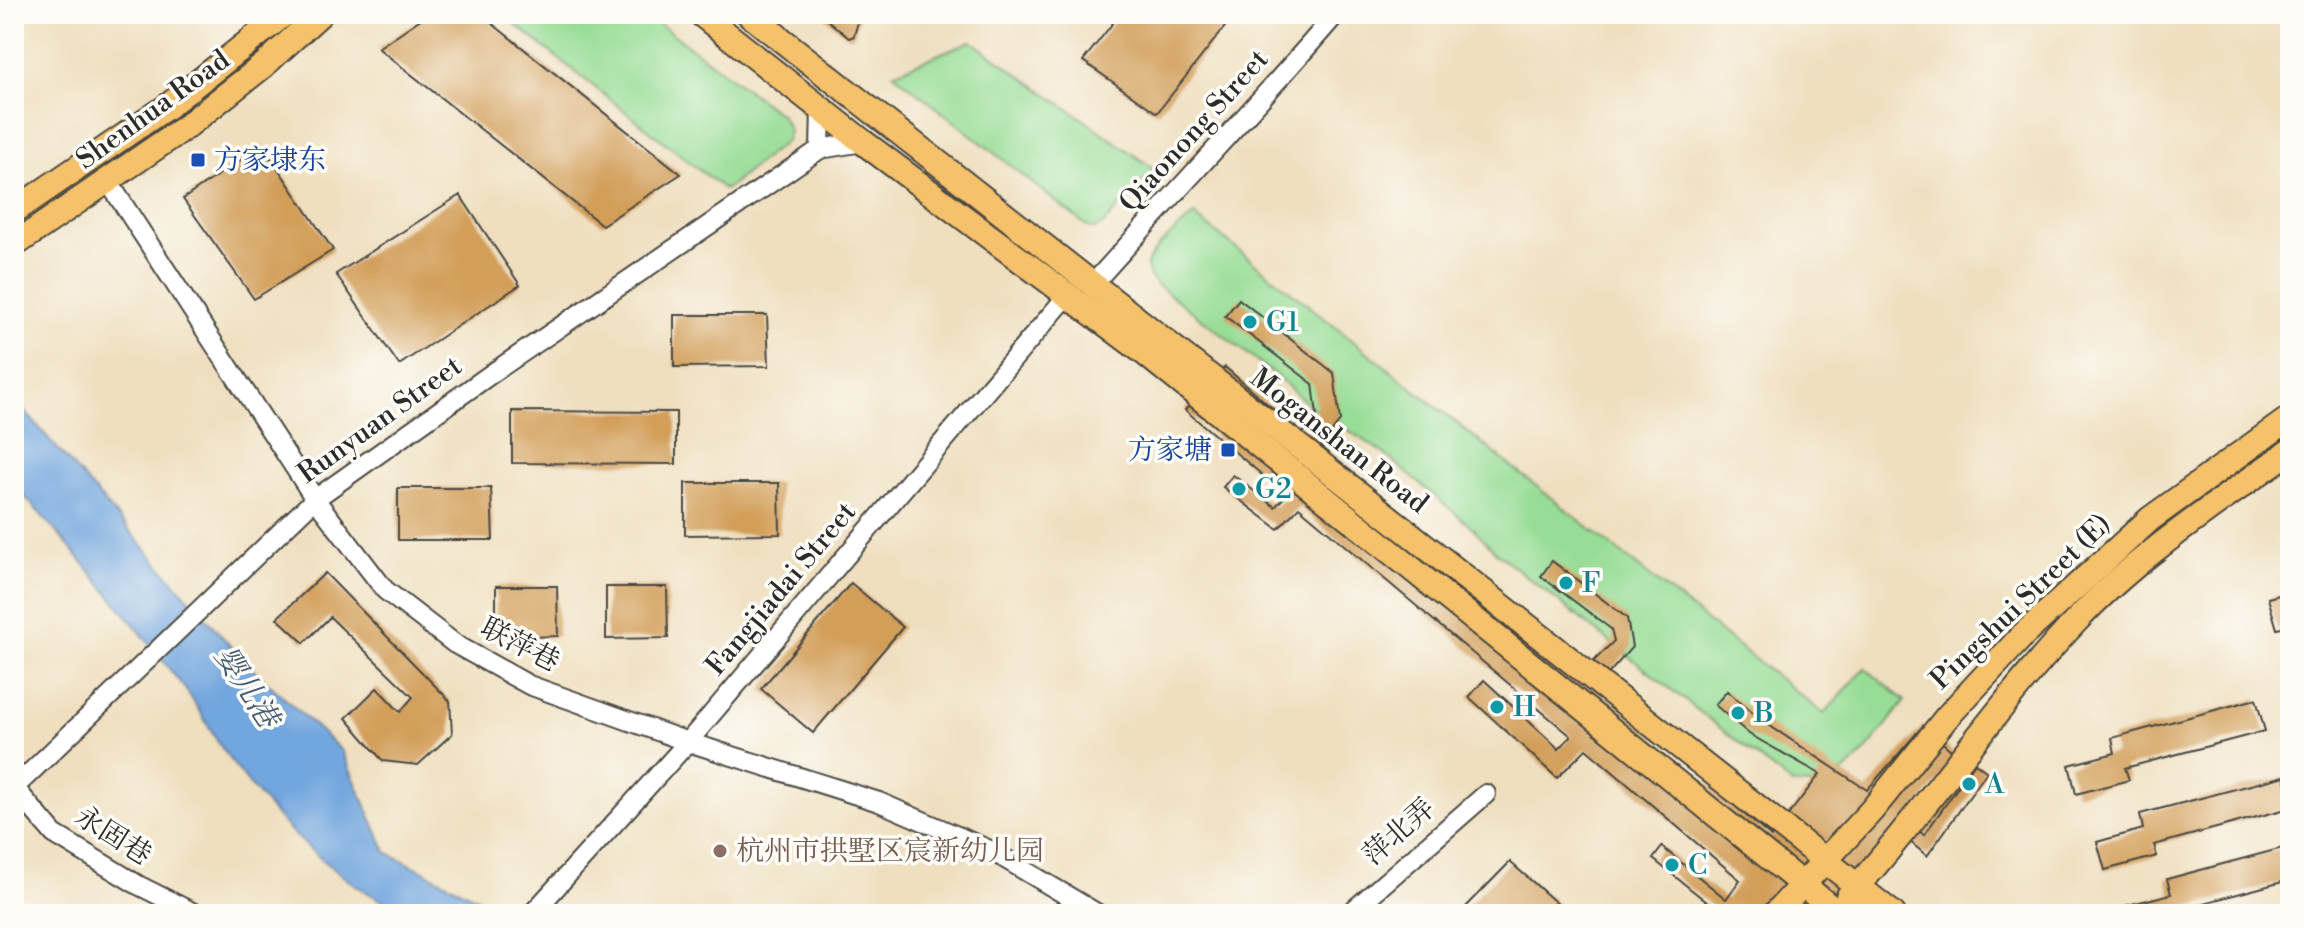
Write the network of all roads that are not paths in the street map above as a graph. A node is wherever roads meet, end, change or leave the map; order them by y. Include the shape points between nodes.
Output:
1 (284, 14) edge
2 (320, 14) edge
3 (701, 14) edge
4 (749, 14) edge
5 (1336, 14) edge
6 (821, 108) junction
7 (863, 142) junction
8 (820, 149) junction
9 (108, 181) junction
10 (14, 211) edge
11 (14, 245) edge
12 (1092, 285) junction
13 (1067, 296) junction
14 (2290, 418) edge
15 (2290, 451) edge
16 (315, 499) junction
17 (688, 742) junction
18 (14, 787) edge
19 (1486, 794) dead end
20 (1824, 861) junction
21 (1803, 883) junction
22 (1859, 886) junction
23 (534, 911) edge
24 (1836, 913) edge
25 (196, 914) edge
26 (1098, 914) edge
27 (1349, 914) edge
28 (1775, 914) edge
29 (1893, 914) edge

1 - 10 main road, Shenhua Road via 168,106
2 - 9 main road, Shenhua Road via 187,126
3 - 6 main road, Moganshan Road
4 - 12 main road, Moganshan Road
5 - 12 street, Qiaonong Street
6 - 7 main road, Moganshan Road
6 - 8 street
7 - 8 street, Runyuan Street
7 - 13 main road, Moganshan Road
8 - 16 street, Runyuan Street
9 - 11 main road, Shenhua Road
9 - 16 street, 联萍巷
12 - 20 main road, Moganshan Road
13 - 17 street, Fangjiadai Street
13 - 21 main road, Moganshan Road
14 - 20 main road, Pingshui Street (E) via 2150,519 2023,635
15 - 22 main road, Pingshui Street (E) via 2147,556 2078,619
16 - 17 street, 联萍巷 via 385,590 455,644 529,685
16 - 18 street, Runyuan Street
17 - 23 street, Fangjiadai Street
17 - 26 street, 联萍巷 via 879,802 992,851
18 - 25 street, 永固巷 via 54,834
19 - 27 street, 萍北弄
20 - 21 main road, Pingshui Street (E)
20 - 22 main road, Moganshan Road
21 - 24 main road, Moganshan Road
21 - 28 main road, Pingshui Street (E)
22 - 24 main road, Pingshui Street (E)
22 - 29 main road, Moganshan Road

